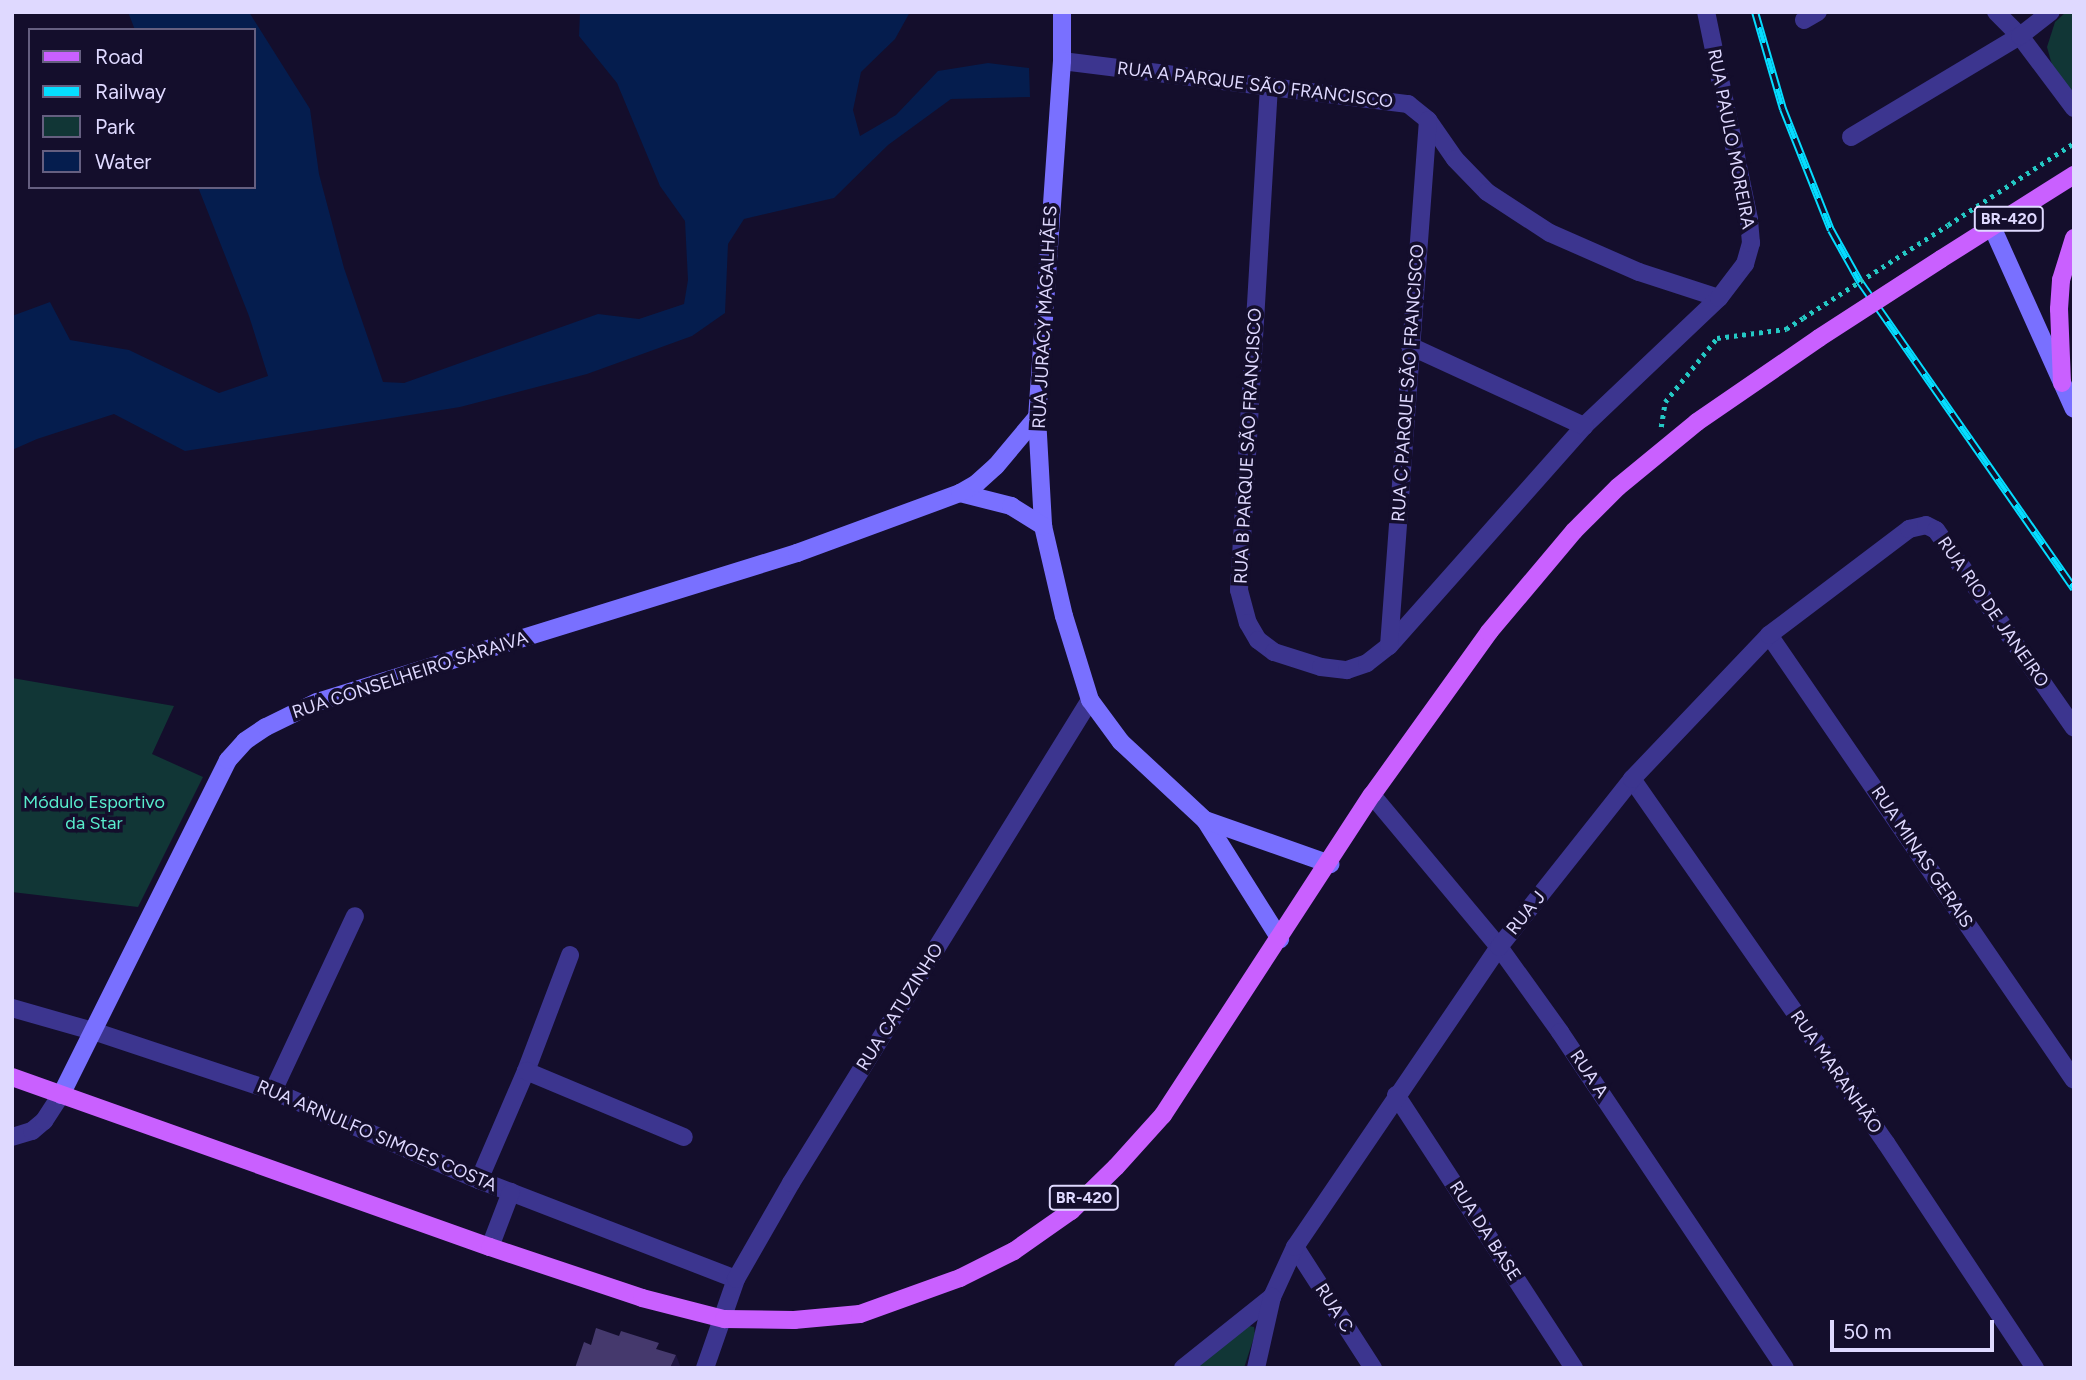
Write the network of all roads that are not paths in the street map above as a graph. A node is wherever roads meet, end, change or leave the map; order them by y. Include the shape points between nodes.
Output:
1 (1062, 12) edge
2 (1706, 12) edge
3 (1996, 12) edge
4 (2051, 12) edge
5 (2020, 36) junction
6 (1062, 61) junction
7 (1269, 86) junction
8 (2074, 108) edge
9 (1427, 120) junction
10 (1851, 137) dead end
11 (2074, 175) edge
12 (1993, 229) junction
13 (2074, 238) edge
14 (1719, 298) junction
15 (1409, 346) junction
16 (2062, 383) junction
17 (2074, 409) edge
18 (1037, 417) junction
19 (1584, 426) junction
20 (960, 493) junction
21 (1043, 526) junction
22 (1937, 530) joint
23 (1769, 635) junction
24 (1389, 646) junction
25 (1090, 700) junction
26 (2074, 728) edge
27 (1632, 779) junction
28 (1372, 795) junction
29 (1205, 820) junction
30 (1330, 864) junction
31 (355, 916) dead end
32 (1280, 939) junction
33 (1499, 947) junction
34 (570, 955) dead end
35 (12, 1008) edge
36 (93, 1031) junction
37 (526, 1071) junction
38 (12, 1077) edge
39 (2074, 1080) edge
40 (273, 1091) junction
41 (61, 1095) junction
42 (1396, 1095) junction
43 (12, 1137) edge
44 (684, 1137) dead end
45 (479, 1180) junction
46 (511, 1192) junction
47 (490, 1247) junction
48 (1295, 1247) junction
49 (736, 1279) junction
50 (1272, 1297) junction
51 (724, 1320) junction
52 (705, 1368) edge
53 (1183, 1368) edge
54 (1256, 1368) edge
55 (1374, 1368) edge
56 (1574, 1368) edge
57 (1785, 1368) edge
58 (2035, 1368) edge

1 - 6 street, RUA JURACY MAGALHÃES
2 - 14 street, RUA PAULO MOREIRA via 1751,243 1745,264
3 - 5 street
4 - 5 street
5 - 8 street
5 - 10 street
6 - 7 street, RUA A PARQUE SÃO FRANCISCO
6 - 18 street, RUA JURACY MAGALHÃES
7 - 9 street, RUA A PARQUE SÃO FRANCISCO via 1408,104
7 - 24 street, RUA B PARQUE SÃO FRANCISCO via 1239,590 1242,607 1258,640 1274,652 1321,667 1347,670 1367,663
9 - 14 street, RUA A PARQUE SÃO FRANCISCO via 1487,192 1550,233 1639,272
9 - 15 street, RUA C PARQUE SÃO FRANCISCO
11 - 12 main road, BR-420
12 - 16 street
12 - 28 main road, BR-420, bridge via 1819,338 1697,422 1618,487 1574,531 1489,632
13 - 16 main road via 2061,280
14 - 19 street, RUA B PARQUE SÃO FRANCISCO
15 - 19 street
15 - 24 street, RUA C PARQUE SÃO FRANCISCO
16 - 17 street
18 - 20 street, RUA CONSELHEIRO SARAIVA via 996,466
18 - 21 street, RUA JURACY MAGALHÃES
19 - 24 street, RUA B PARQUE SÃO FRANCISCO
20 - 21 street via 1011,506
20 - 36 street, RUA CONSELHEIRO SARAIVA via 797,553 317,702 266,727 228,760
21 - 25 street, RUA JURACY MAGALHÃES
22 - 23 street, RUA J via 1926,525 1909,529
22 - 26 street, RUA RIO DE JANEIRO
23 - 27 street, RUA J
23 - 39 street, RUA MINAS GERAIS
25 - 29 street, RUA JURACY MAGALHÃES via 1121,742
25 - 49 street, RUA CATUZINHO
27 - 33 street, RUA J
27 - 58 street, RUA MARANHÃO via 1886,1143
28 - 30 main road, BR-420
28 - 33 street, RUA A
29 - 30 street
29 - 32 street
30 - 32 main road, BR-420
31 - 40 street
32 - 51 main road, BR-420 via 1163,1115 1071,1210 1014,1251 960,1278 860,1314
33 - 42 street, RUA J
33 - 57 street, RUA A
34 - 37 street
35 - 36 street, RUA ARNULFO SIMOES COSTA
36 - 40 street, RUA ARNULFO SIMOES COSTA
36 - 41 street, RUA CONSELHEIRO SARAIVA
37 - 44 street
37 - 45 street
38 - 41 main road, BR-420
40 - 45 street, RUA ARNULFO SIMOES COSTA
41 - 43 street via 44,1121 32,1131
41 - 47 main road, BR-420
42 - 48 street, RUA J
42 - 56 street, RUA DA BASE
45 - 46 street, RUA ARNULFO SIMOES COSTA
46 - 47 street
46 - 49 street, RUA ARNULFO SIMOES COSTA
47 - 51 main road, BR-420
48 - 50 street, RUA J
48 - 55 street, RUA C
49 - 51 street, RUA CATUZINHO
50 - 53 street, RUA J
50 - 54 street
51 - 52 street, RUA CATUZINHO

